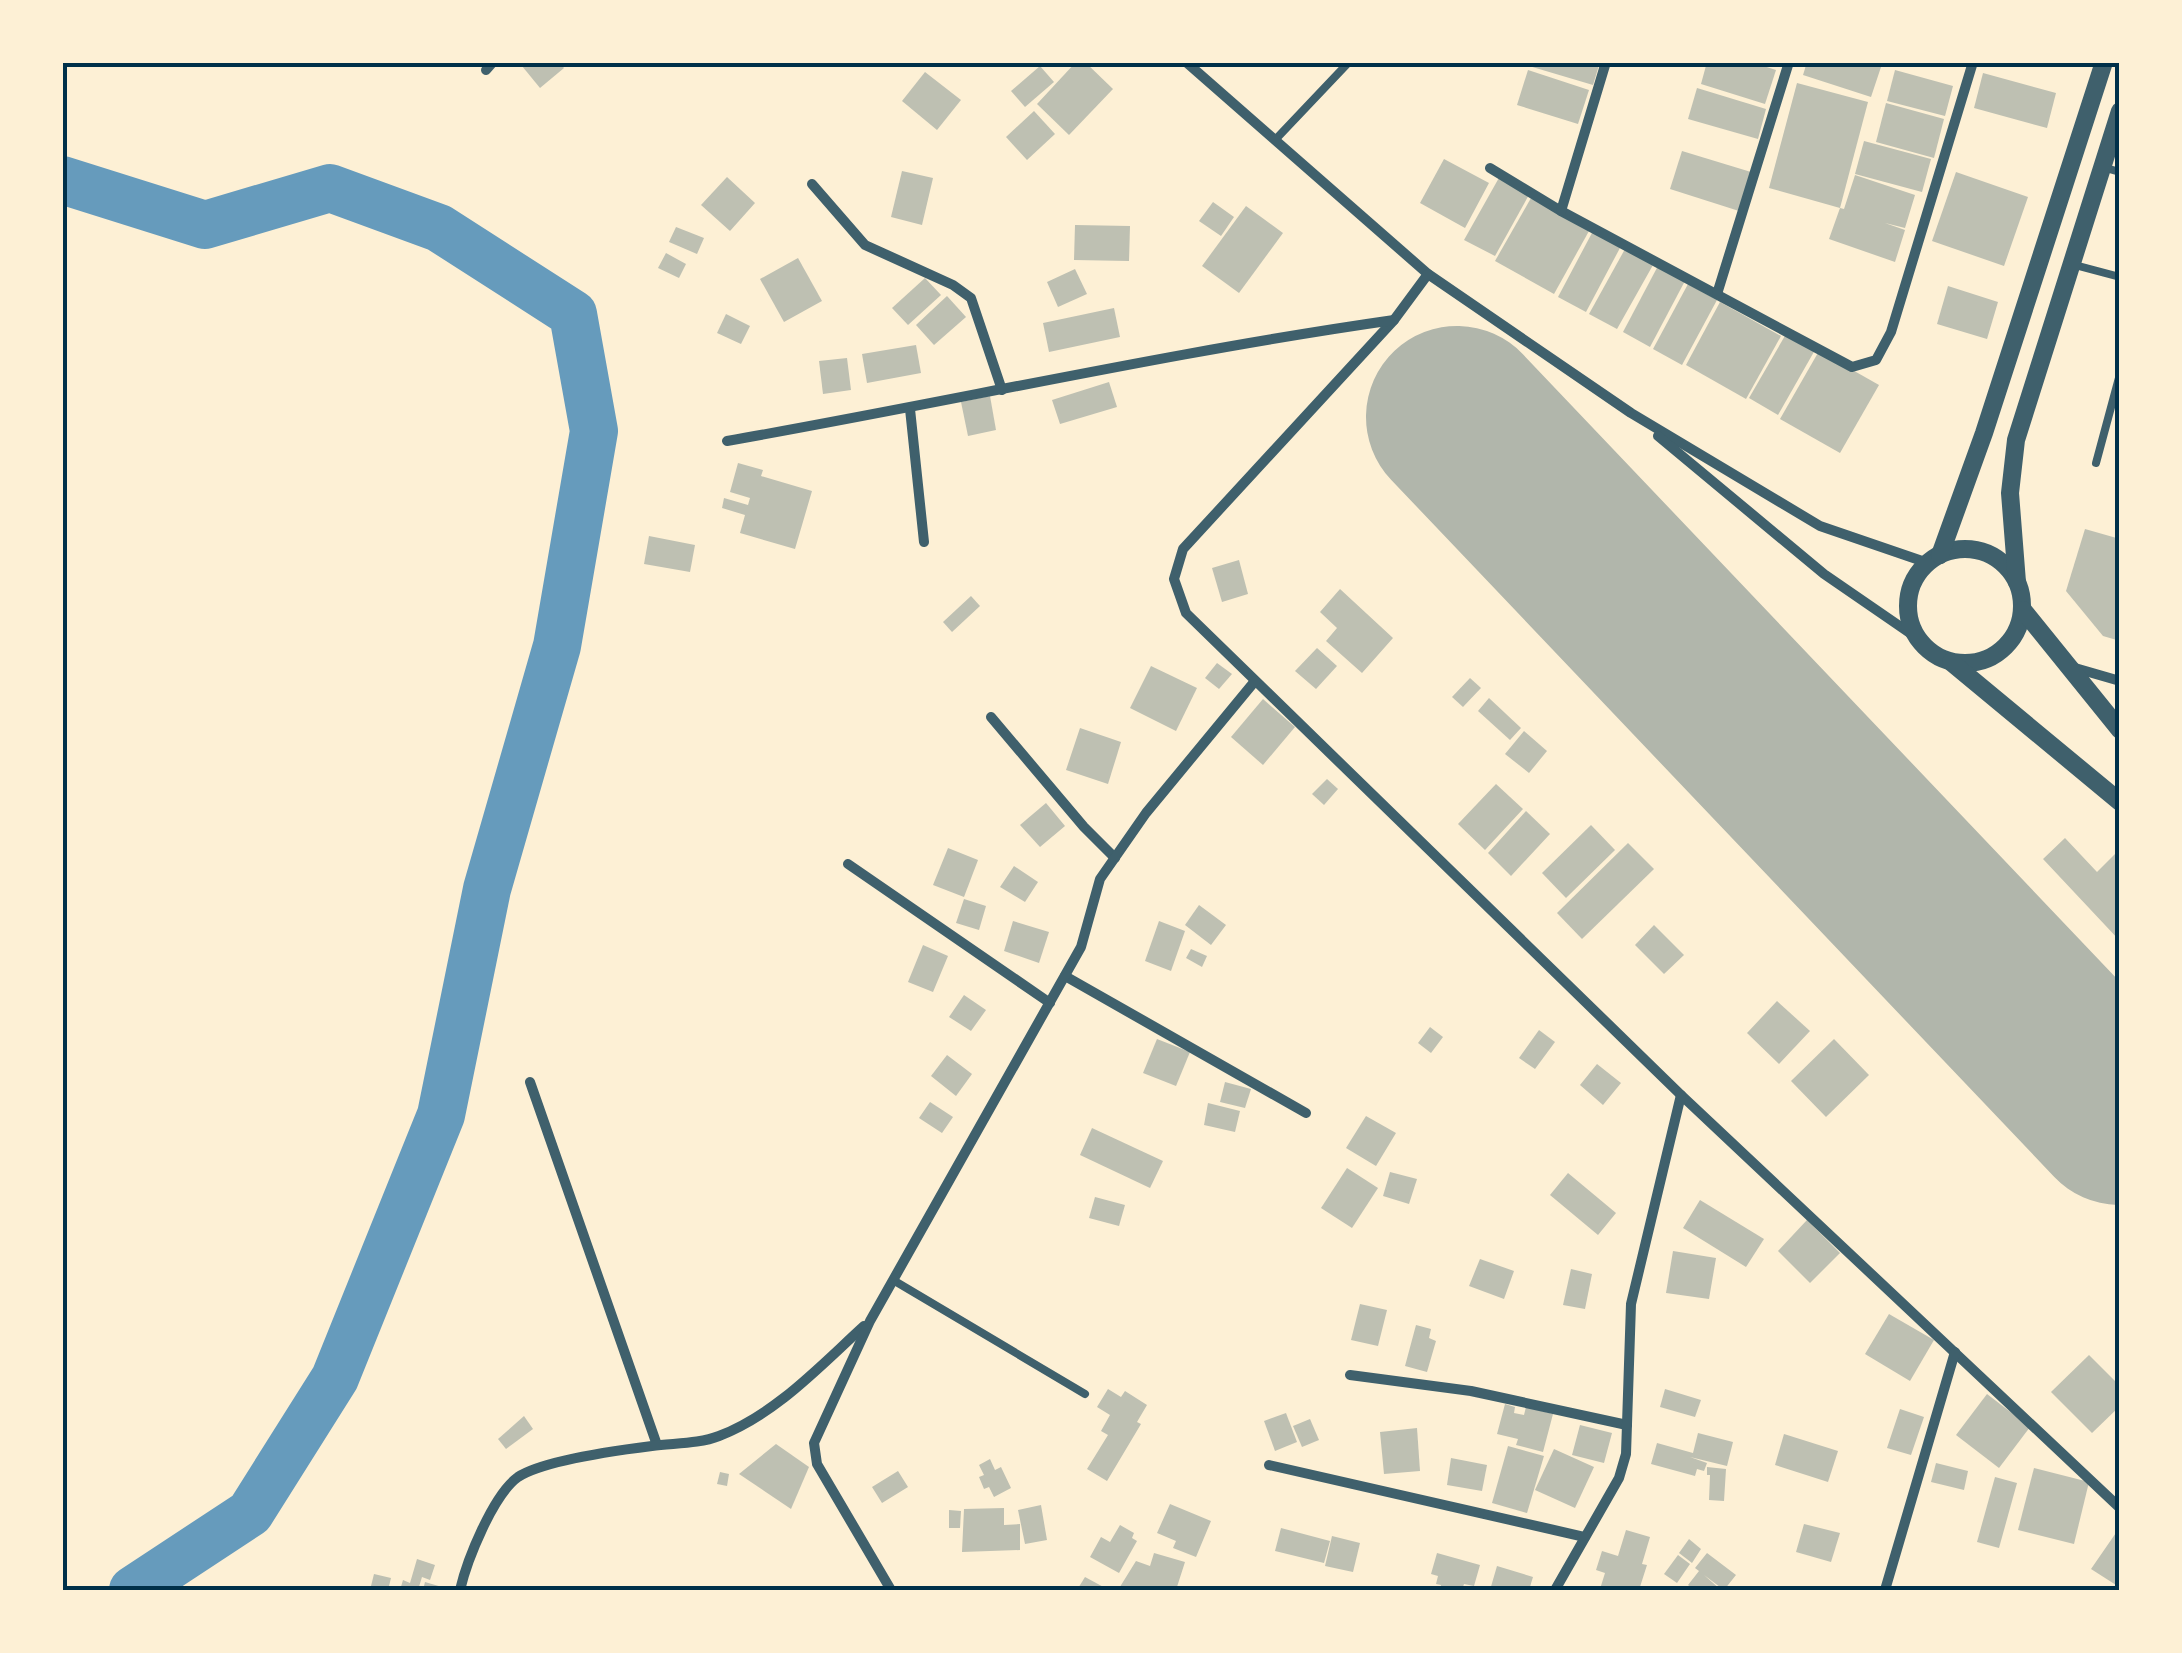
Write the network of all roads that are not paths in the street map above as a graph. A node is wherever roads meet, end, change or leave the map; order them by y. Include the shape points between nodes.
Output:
1 (1349, 62) edge
2 (1606, 62) edge
3 (1788, 62) edge
4 (1973, 62) edge
5 (2104, 62) edge
6 (1188, 63) edge
7 (2120, 111) edge
8 (1275, 140) junction
9 (1490, 168) dead end
10 (2111, 170) edge
11 (812, 184) dead end
12 (1561, 211) junction
13 (2071, 264) junction
14 (1428, 274) junction
15 (2120, 277) edge
16 (1717, 294) junction
17 (1394, 320) junction
18 (2120, 374) edge
19 (1002, 390) junction
20 (910, 409) junction
21 (1630, 413) junction
22 (727, 441) dead end
23 (2096, 463) dead end
24 (924, 542) dead end
25 (1934, 559) junction
26 (2018, 582) junction
27 (2023, 610) junction
28 (1918, 638) junction
29 (1951, 662) junction
30 (2064, 665) junction
31 (1256, 681) junction
32 (2120, 681) edge
33 (991, 718) dead end
34 (2120, 730) edge
35 (2120, 802) edge
36 (1115, 858) junction
37 (848, 864) dead end
38 (1066, 976) junction
39 (1050, 1003) junction
40 (530, 1082) dead end
41 (1682, 1095) junction
42 (1306, 1113) dead end
43 (893, 1280) junction
44 (870, 1321) junction
45 (1955, 1352) junction
46 (1350, 1375) dead end
47 (1085, 1394) dead end
48 (1627, 1425) junction
49 (657, 1445) junction
50 (1269, 1465) dead end
51 (2120, 1508) edge
52 (1585, 1537) junction
53 (460, 1590) edge
54 (891, 1590) edge
55 (1554, 1590) edge
56 (1885, 1590) edge

1 - 8 lane
2 - 12 street
3 - 16 street
4 - 16 street via 1891,332 1876,360 1852,367
5 - 25 street via 1984,434
6 - 8 street
7 - 10 street
8 - 14 street
9 - 12 street
10 - 13 street
11 - 19 street via 866,244 970,298
12 - 16 street
13 - 15 lane
13 - 26 street via 2016,440 2010,494
14 - 17 street
14 - 21 street
17 - 19 street
17 - 31 street via 1183,550 1174,579 1186,612
18 - 23 lane
19 - 20 street
20 - 22 street
20 - 24 street
21 - 25 street via 1820,526
21 - 28 street via 1824,574
25 - 26 street via 1975,550 1993,555
25 - 28 street via 1911,590 1910,623
26 - 27 street
27 - 29 street via 2018,630 1990,658
27 - 30 street
28 - 29 street
29 - 35 street
30 - 32 street
30 - 34 street
31 - 36 street
31 - 41 street
33 - 36 street
36 - 38 street via 1100,879
37 - 39 street
38 - 39 street
38 - 42 street
39 - 43 street
40 - 49 street
41 - 45 street
41 - 48 street via 1631,1304
43 - 44 street
43 - 47 lane
44 - 49 street via 753,1420 716,1438
44 - 54 street via 814,1443 817,1464
45 - 51 street
45 - 56 street
46 - 48 street via 1471,1390
48 - 52 street via 1619,1478
49 - 53 street via 514,1480 482,1529
50 - 52 street
52 - 55 street

